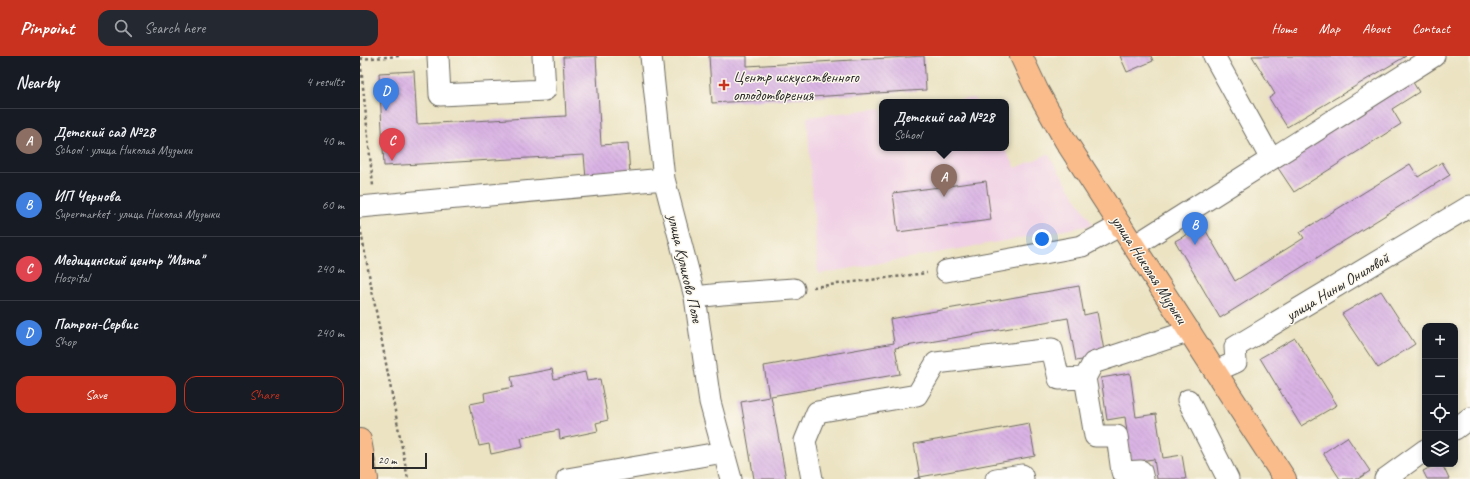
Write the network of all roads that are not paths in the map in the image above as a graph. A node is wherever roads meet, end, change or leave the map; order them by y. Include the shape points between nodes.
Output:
1 (438, 56) edge
2 (543, 56) edge
3 (651, 56) edge
4 (1021, 56) edge
5 (1214, 56) edge
6 (1434, 56) edge
7 (1271, 159) junction
8 (664, 179) junction
9 (368, 206) edge
10 (1470, 206) edge
11 (1121, 225) junction
12 (1134, 246) junction
13 (946, 271) road end
14 (794, 289) road end
15 (695, 297) junction
16 (1190, 331) junction
17 (1216, 371) junction
18 (1085, 378) junction
19 (1188, 400) dead end
20 (1470, 418) edge
21 (1458, 427) edge
22 (360, 440) edge
23 (724, 452) junction
24 (1422, 452) edge
25 (367, 479) edge
26 (568, 479) edge
27 (731, 479) edge
28 (812, 479) edge
29 (996, 479) edge
30 (1023, 479) edge
31 (1143, 479) edge
32 (1228, 479) edge
33 (1285, 479) edge
34 (1385, 479) edge

1 - 2 street via 440,95 545,90
3 - 8 street, улица Куликово Поле
4 - 11 main road, улица Николая Музыки via 1065,140
5 - 7 street
6 - 7 street
7 - 12 street
8 - 9 street
8 - 15 street, улица Куликово Поле
10 - 17 street, улица Нины Ониловой via 1235,347 1236,362
11 - 12 main road, улица Николая Музыки
11 - 13 street via 1082,246
12 - 16 main road, улица Николая Музыки
14 - 15 street
15 - 23 street, улица Куликово Поле via 710,402
16 - 17 main road, улица Николая Музыки
16 - 18 street via 1093,363
17 - 33 main road, улица Николая Музыки
18 - 28 street via 1059,379 1052,349 936,363 917,395 817,412 804,441
18 - 31 street via 1095,436 1117,436 1122,472 1142,471
19 - 32 street
20 - 21 street
22 - 25 main road
23 - 26 street
23 - 27 street, улица Куликово Поле
24 - 34 street
29 - 30 street via 1022,475

